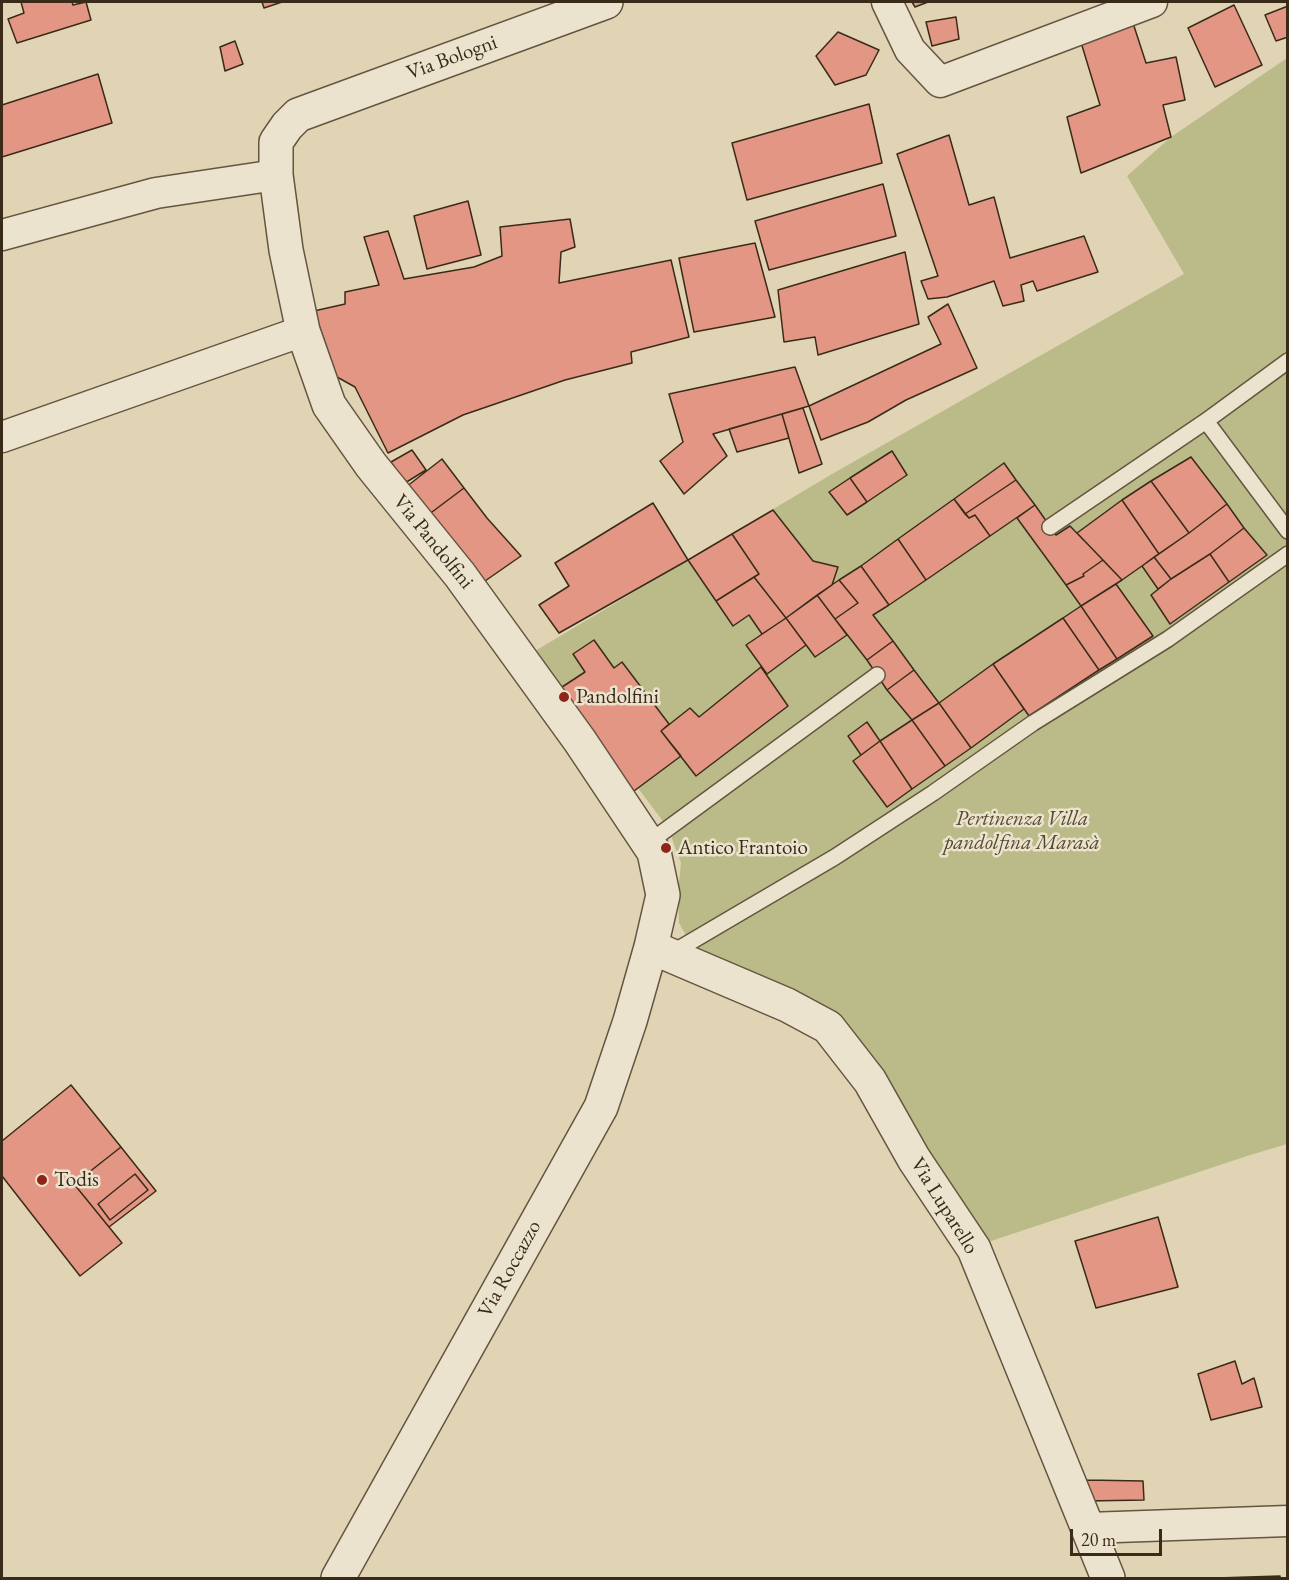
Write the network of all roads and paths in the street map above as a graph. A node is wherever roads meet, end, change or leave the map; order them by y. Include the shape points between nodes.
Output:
1 (606, 2) edge
2 (887, 2) edge
3 (1152, 2) edge
4 (298, 115) joint
5 (276, 176) junction
6 (2, 235) edge
7 (303, 331) junction
8 (1287, 361) edge
9 (1206, 421) junction
10 (2, 437) edge
11 (1050, 526) dead end
12 (1287, 531) edge
13 (1287, 554) edge
14 (877, 675) dead end
15 (648, 843) junction
16 (659, 951) junction
17 (1287, 1521) edge
18 (1088, 1528) junction
19 (338, 1578) edge
20 (1108, 1578) edge

1 - 4 street, Via Bologni
2 - 3 street via 910,50 940,82
4 - 5 street, Via Pandolfini via 276,142
5 - 6 street via 156,193
5 - 7 street, Via Pandolfini
7 - 10 street
7 - 15 street, Via Pandolfini via 329,405 516,651
8 - 9 lane
9 - 11 lane
9 - 12 lane
13 - 16 lane via 1168,639 1033,723 845,851
14 - 15 lane
15 - 16 street, Via Pandolfini via 654,852 663,895
16 - 18 street, Via Luparello via 787,1005 828,1027 870,1081 914,1159 974,1250
16 - 19 street, Via Roccazzo via 601,1107
17 - 18 street
18 - 20 street, Via Luparello

